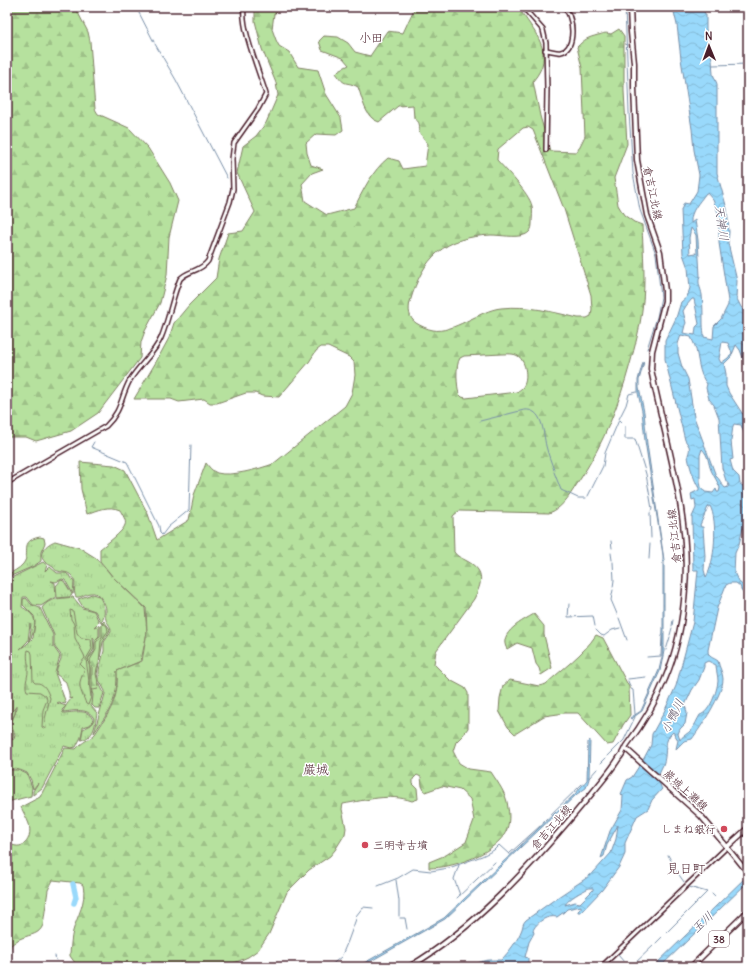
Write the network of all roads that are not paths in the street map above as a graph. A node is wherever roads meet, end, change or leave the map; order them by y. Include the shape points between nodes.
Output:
1 (244, 7) edge
2 (523, 7) edge
3 (564, 7) edge
4 (630, 7) edge
5 (545, 50) junction
6 (546, 150) dead end
7 (7, 483) edge
8 (625, 748) junction
9 (748, 828) edge
10 (727, 847) junction
11 (748, 873) edge
12 (748, 912) edge
13 (409, 967) edge
14 (601, 967) edge
15 (690, 967) edge

1 - 7 street via 244,21 266,94 234,143 233,189 208,261 198,270 180,279 161,338 130,382 114,418 106,426
2 - 5 street via 543,30
3 - 5 street via 571,24 569,45 560,52
4 - 8 main road, 倉吉江北線 via 637,160 647,215 660,252 666,292 652,351 651,369 678,492 686,575 682,618 671,663 648,716
5 - 6 street
8 - 10 main road, 巌城上灘線 via 692,807
8 - 13 main road, 倉吉江北線 via 620,758 556,836 510,886 461,930
9 - 10 main road
10 - 11 street
10 - 14 street
12 - 15 main road, 38

